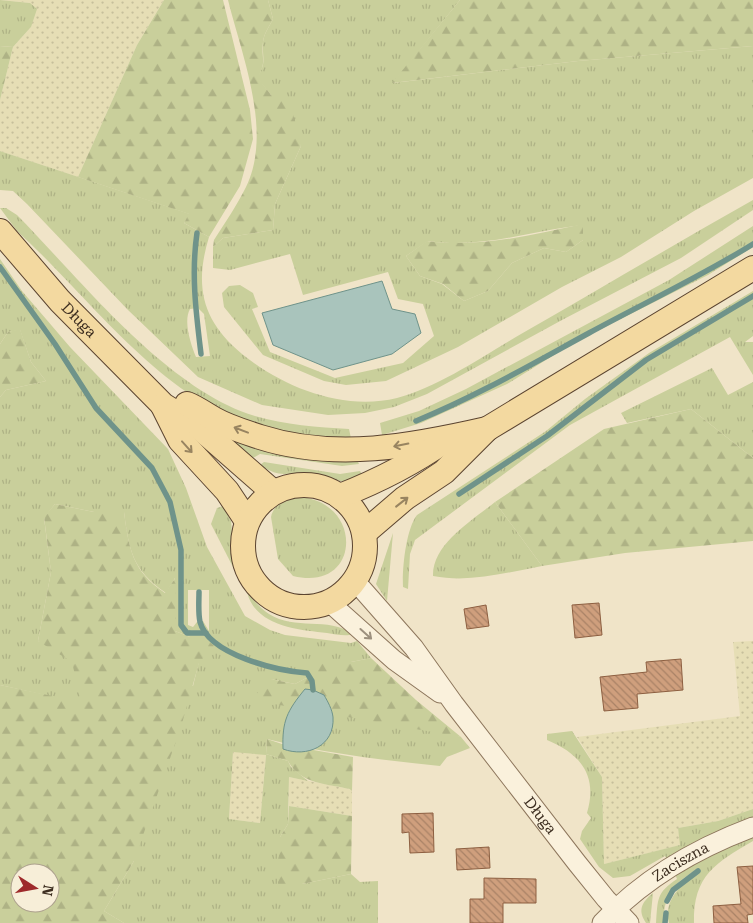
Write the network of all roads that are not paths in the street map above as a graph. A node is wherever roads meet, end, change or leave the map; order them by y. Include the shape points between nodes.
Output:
1 (0, 231) edge
2 (753, 268) edge
3 (145, 388) junction
4 (163, 405) junction
5 (487, 429) junction
6 (449, 438) junction
7 (272, 491) junction
8 (340, 496) junction
9 (247, 521) junction
10 (364, 533) junction
11 (355, 581) junction
12 (329, 602) junction
13 (454, 704) junction
14 (753, 827) edge
15 (608, 916) edge
16 (629, 923) edge

1 - 3 main road, Długa via 66,308
2 - 5 main road
3 - 4 main road, Długa
6 -> 3 main road via 368,449 337,451 309,448 238,429 196,407
4 - 7 main road, Długa via 200,428
4 -> 9 main road, Długa via 180,440 227,491
5 - 6 main road
10 -> 5 main road via 405,498 444,472
6 - 8 main road via 379,481
7 - 8 main road via 305,484 324,487
7 - 9 main road
8 - 10 main road via 360,518
9 - 12 main road via 243,555 259,588 274,600 292,606 311,607
10 - 11 main road via 362,566
11 - 12 main road
11 - 13 street, Długa via 414,648
12 -> 13 street, Długa via 394,660
13 - 15 street, Długa
14 - 15 street, Zaciszna via 717,842 662,873
15 - 16 street, Długa

